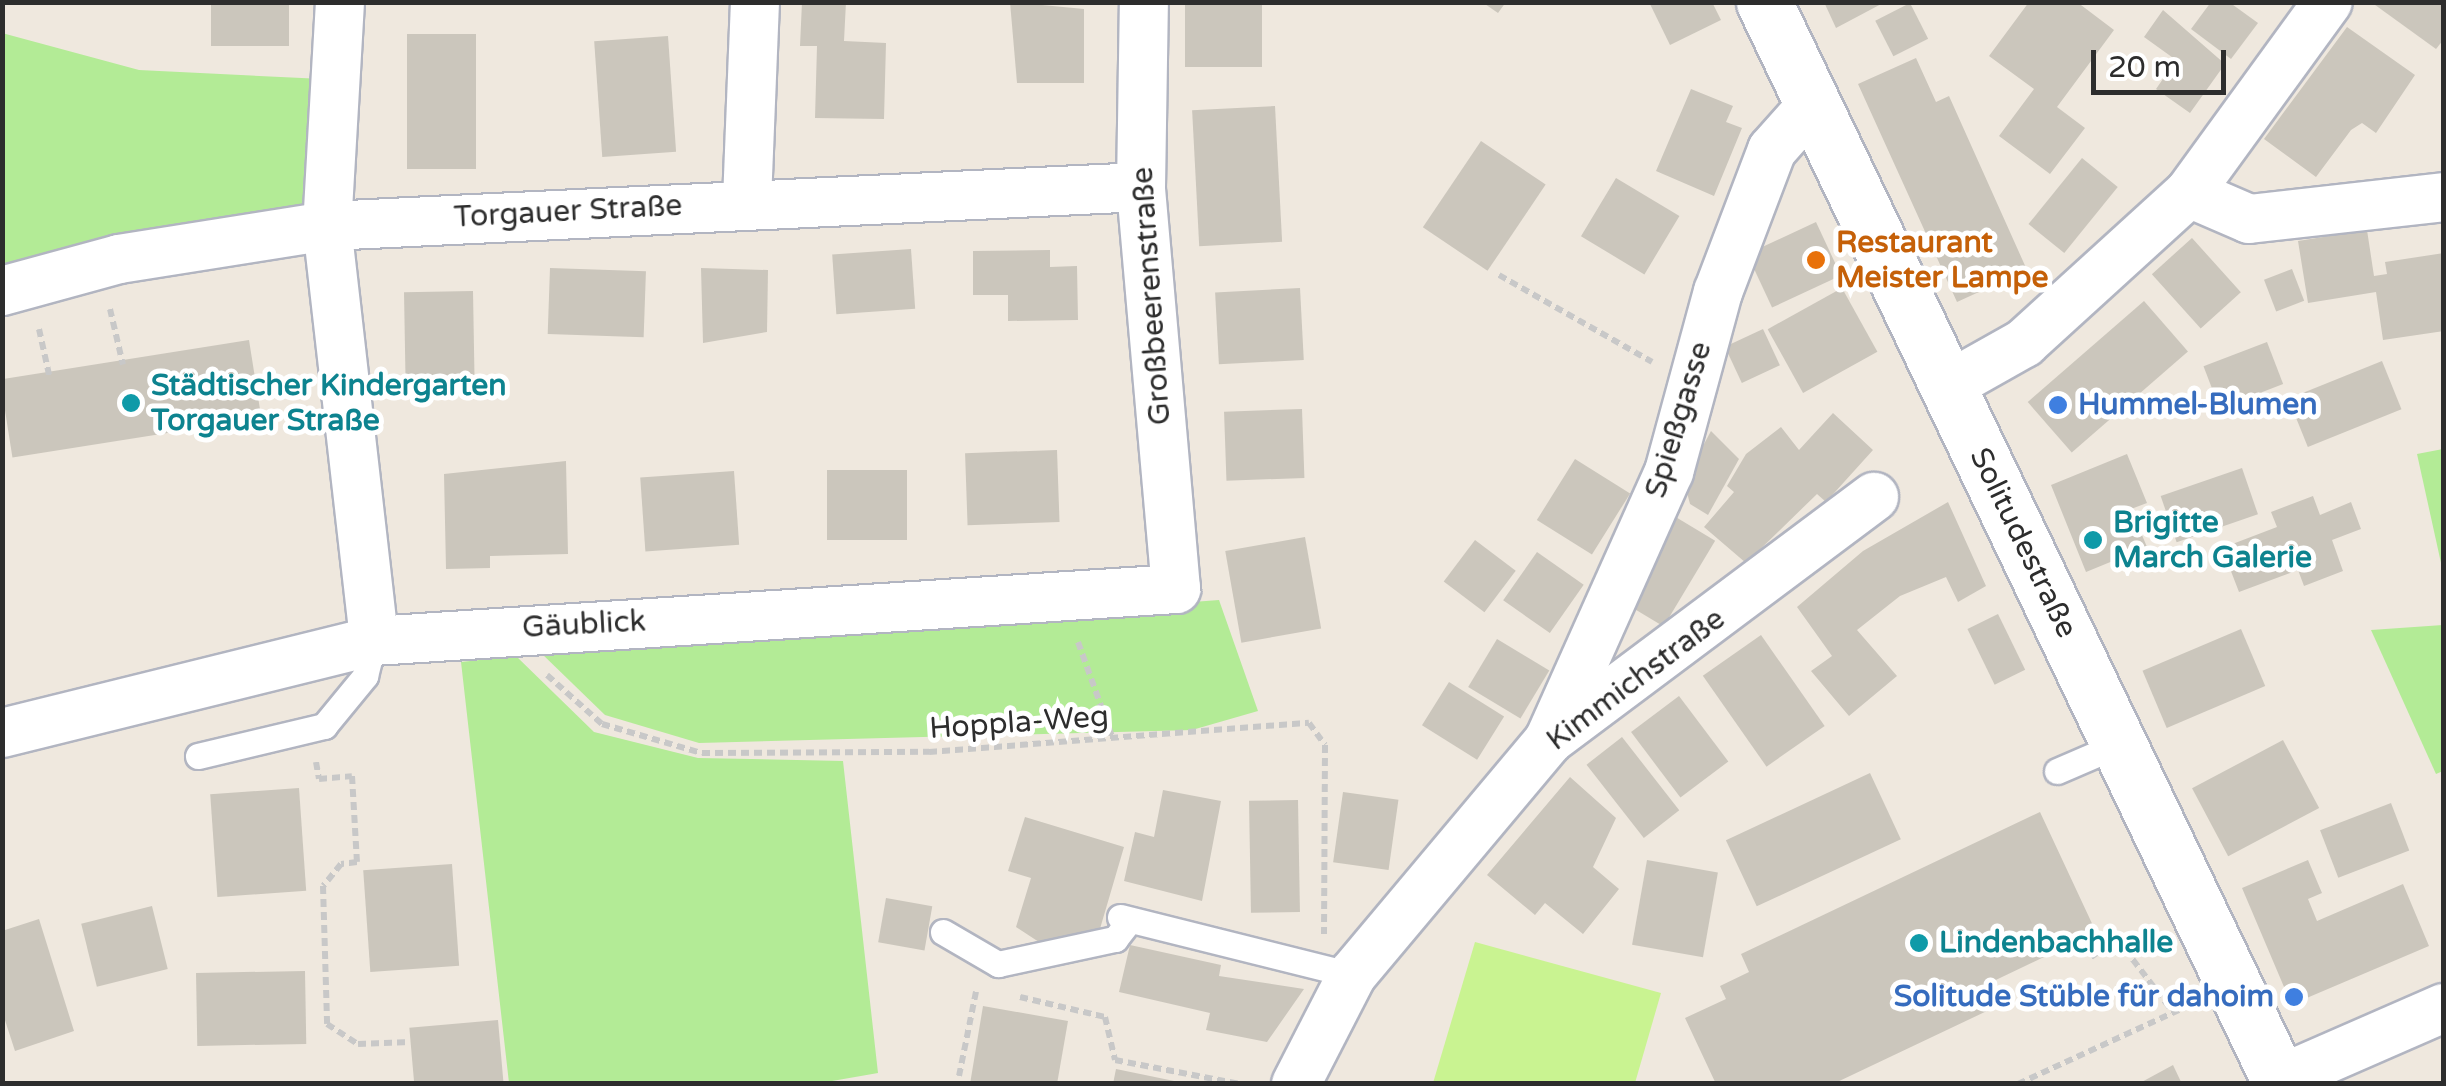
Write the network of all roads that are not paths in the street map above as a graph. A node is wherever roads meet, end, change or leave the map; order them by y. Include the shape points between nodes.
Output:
1 (340, 2) edge
2 (755, 2) edge
3 (1144, 2) edge
4 (1764, 2) edge
5 (2328, 2) edge
6 (1812, 105) junction
7 (1141, 187) junction
8 (2189, 194) junction
9 (2444, 196) edge
10 (748, 201) junction
11 (327, 226) junction
12 (2, 291) edge
13 (1946, 388) junction
14 (1874, 497) dead end
15 (1176, 590) joint
16 (374, 640) junction
17 (2, 733) edge
18 (1548, 740) junction
19 (2122, 743) junction
20 (198, 756) dead end
21 (2057, 771) dead end
22 (943, 932) dead end
23 (1352, 975) junction
24 (2444, 1008) edge
25 (2280, 1082) edge
26 (1296, 1084) edge

1 - 11 street
2 - 10 street
3 - 7 street, Großbeerenstraße
4 - 6 main road, Solitudestraße
5 - 8 street
6 - 13 main road, Solitudestraße
6 - 18 street, Spießgasse via 1772,150 1692,384 1670,472
7 - 10 street, Torgauer Straße
7 - 15 street, Großbeerenstraße
8 - 9 street via 2250,218
8 - 13 street via 2024,343
10 - 11 street, Torgauer Straße
11 - 12 street, Torgauer Straße via 100,264
11 - 16 street
13 - 19 main road, Solitudestraße
14 - 18 street, Kimmichstraße
15 - 16 street, Gäublick
16 - 17 street, Gäublick
16 - 20 lane via 365,676 324,726
18 - 23 street, Kimmichstraße
19 - 21 lane
19 - 25 main road, Solitudestraße
22 - 23 lane via 998,964 1116,938 1125,918
23 - 26 street, Kimmichstraße
24 - 25 street

